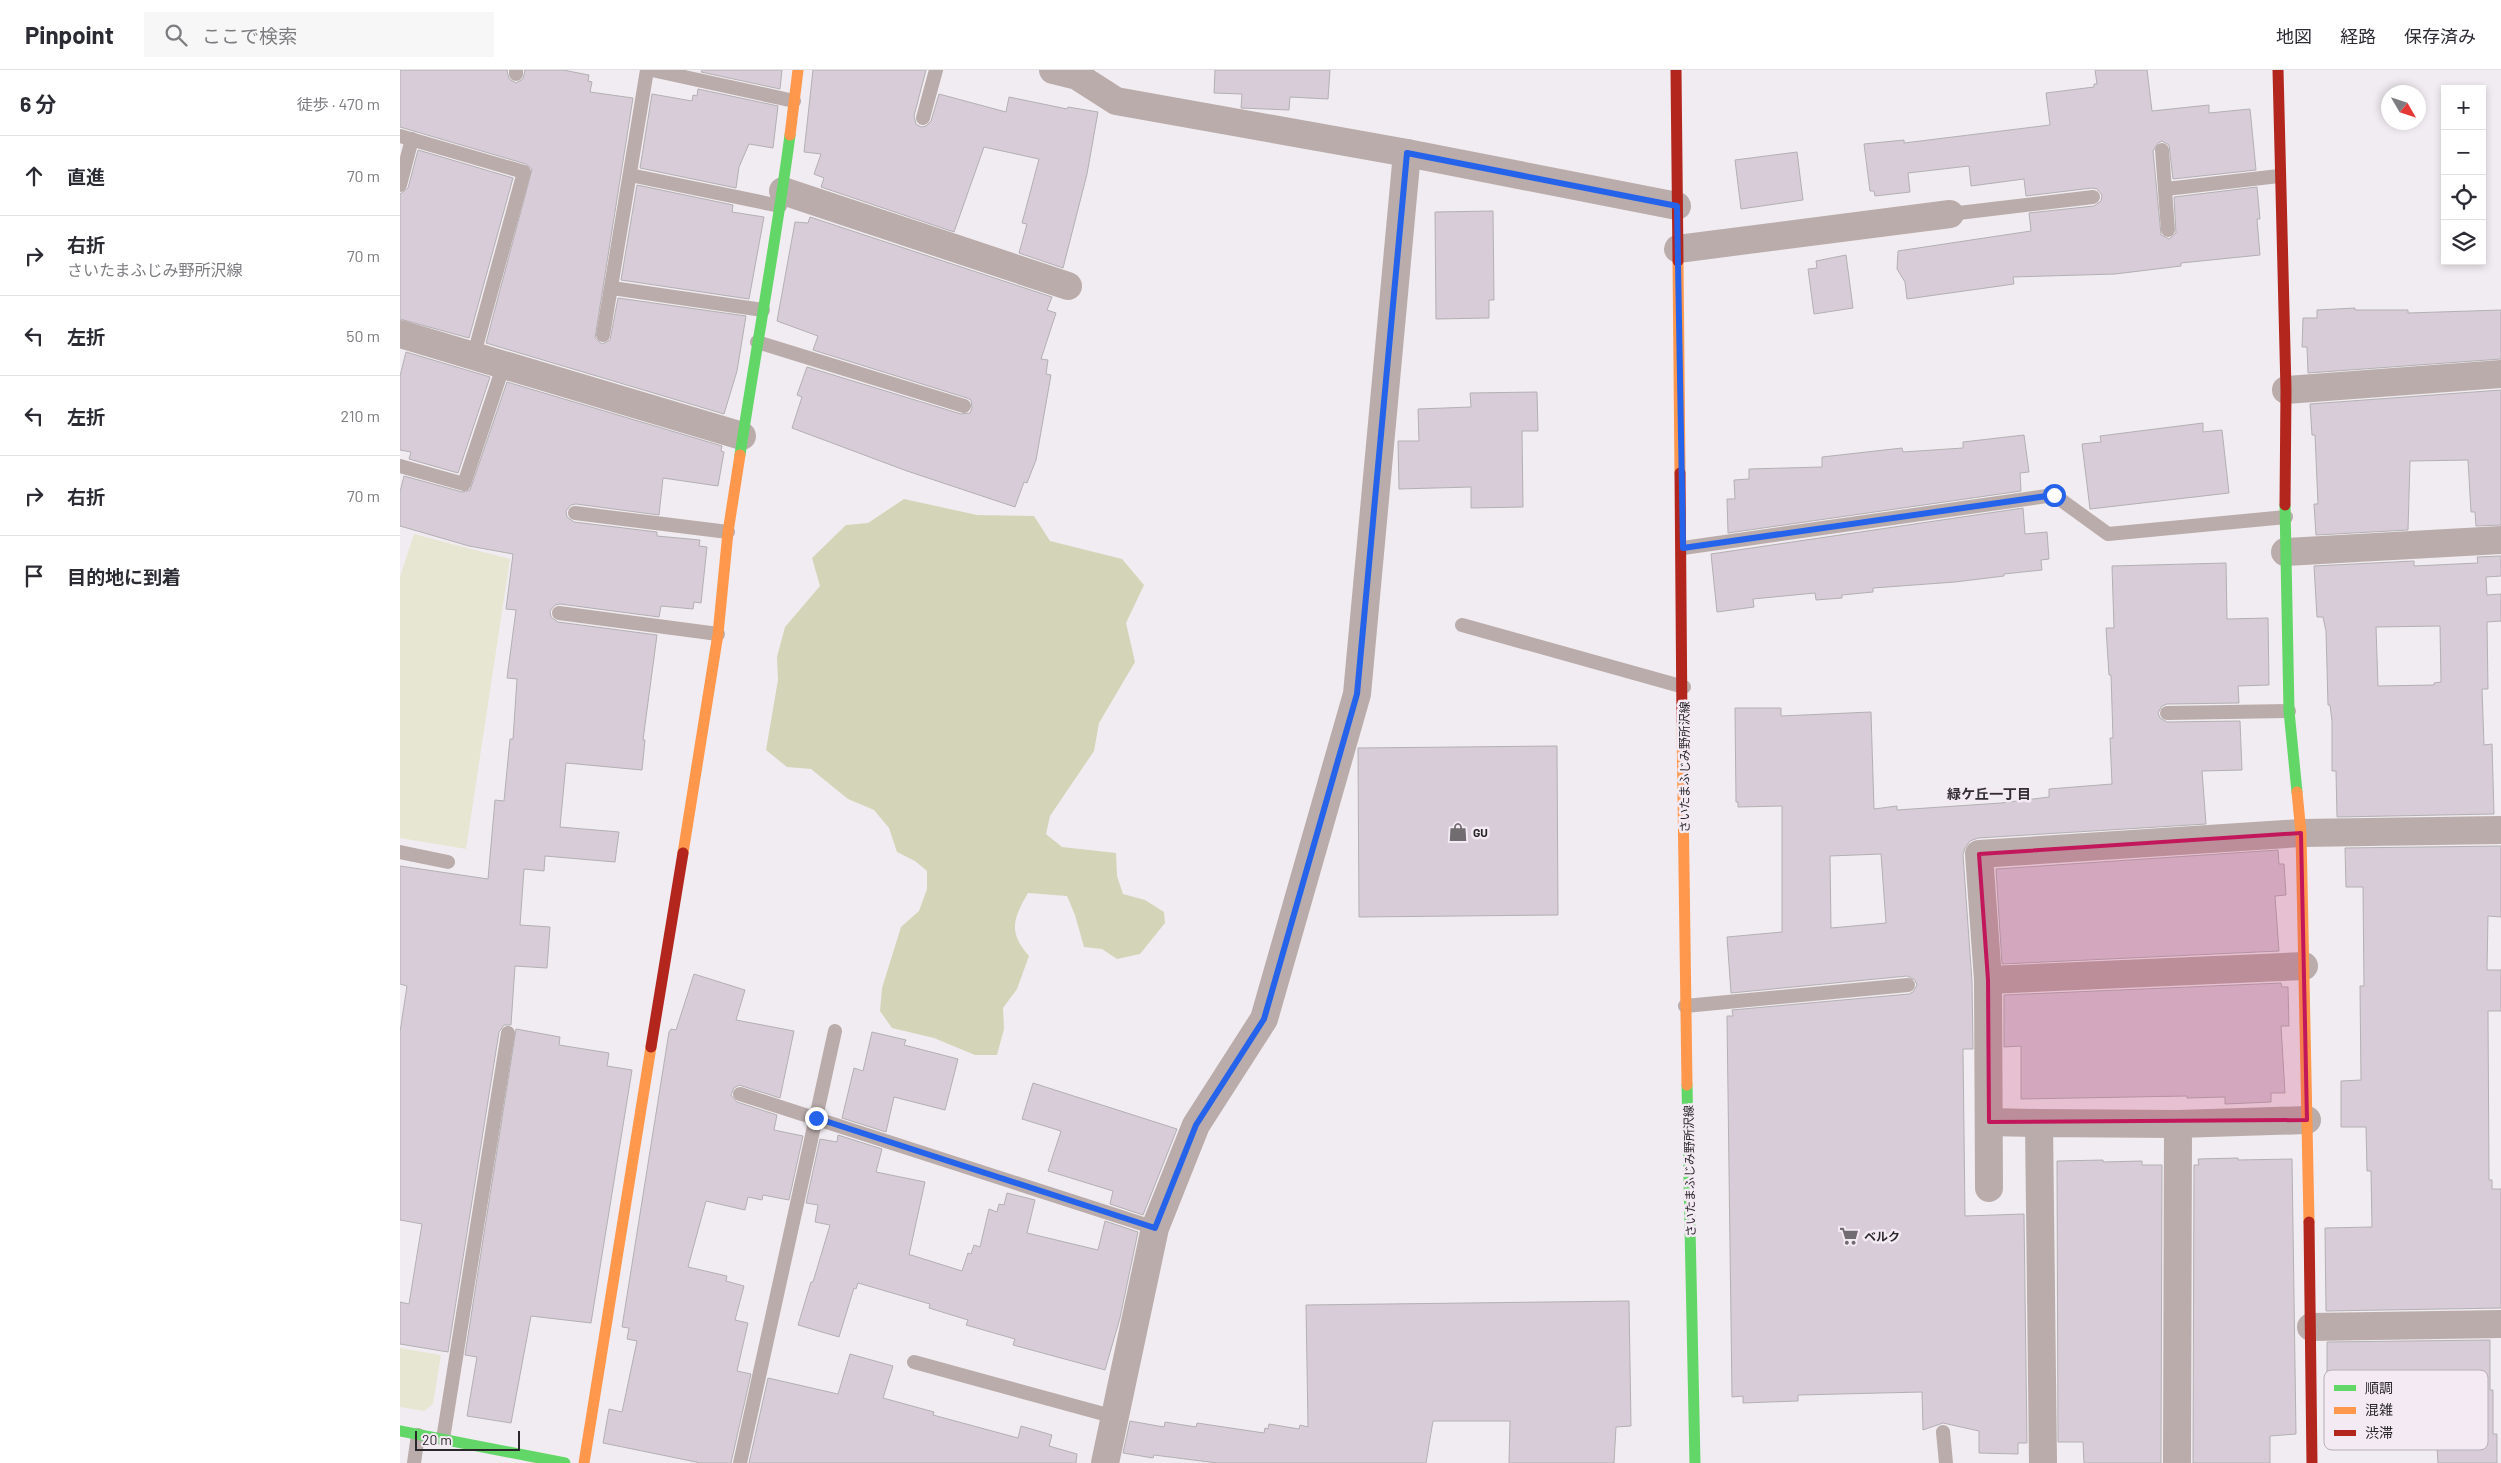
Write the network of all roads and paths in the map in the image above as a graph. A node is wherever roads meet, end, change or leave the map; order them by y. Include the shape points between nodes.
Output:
1 (647, 70) edge
2 (652, 70) edge
3 (798, 70) edge
4 (936, 70) edge
5 (1053, 70) edge
6 (1676, 70) edge
7 (2278, 70) edge
8 (794, 101) junction
9 (923, 118) dead end
10 (406, 137) edge
11 (2162, 150) dead end
12 (1407, 153) junction
13 (630, 175) junction
14 (2279, 176) junction
15 (400, 185) edge
16 (2166, 189) junction
17 (2093, 197) dead end
18 (781, 198) junction
19 (1677, 206) junction
20 (1950, 214) joint
21 (2168, 230) dead end
22 (1678, 249) junction
23 (1068, 286) dead end
24 (612, 288) junction
25 (764, 310) junction
26 (400, 334) edge
27 (603, 335) dead end
28 (757, 342) junction
29 (474, 354) junction
30 (504, 364) junction
31 (2501, 374) edge
32 (2286, 390) junction
33 (964, 406) dead end
34 (742, 436) junction
35 (400, 466) edge
36 (575, 513) dead end
37 (2286, 517) junction
38 (728, 532) junction
39 (2501, 540) edge
40 (1683, 548) junction
41 (2286, 552) junction
42 (559, 613) dead end
43 (1462, 625) dead end
44 (718, 634) junction
45 (1684, 687) junction
46 (2290, 711) junction
47 (2167, 713) dead end
48 (2501, 830) edge
49 (2301, 833) junction
50 (400, 852) edge
51 (448, 862) dead end
52 (2304, 966) junction
53 (1988, 980) junction
54 (1908, 985) dead end
55 (1685, 1006) junction
56 (835, 1031) dead end
57 (508, 1033) dead end
58 (740, 1094) dead end
59 (816, 1118) junction
60 (2308, 1120) junction
61 (1989, 1122) junction
62 (2039, 1123) junction
63 (2178, 1124) junction
64 (1989, 1188) dead end
65 (1155, 1228) junction
66 (2501, 1324) edge
67 (2312, 1327) junction
68 (914, 1362) dead end
69 (1115, 1417) junction
70 (400, 1431) edge
71 (1943, 1432) dead end
72 (418, 1435) junction
73 (443, 1439) junction
74 (525, 1459) edge
75 (414, 1463) edge
76 (565, 1463) edge
77 (584, 1463) edge
78 (740, 1463) edge
79 (1104, 1463) edge
80 (1695, 1463) edge
81 (1946, 1463) edge
82 (2043, 1463) edge
83 (2177, 1463) edge
84 (2312, 1463) edge

1 - 13 lane
2 - 8 lane
3 - 8 street
4 - 9 lane
5 - 12 street via 1077,76 1116,101
6 - 19 street, さいたまふじみ野所沢線
7 - 14 street
8 - 18 street
10 - 15 lane
10 - 29 lane via 524,172
11 - 16 lane
12 - 19 street
12 - 65 street via 1357,694 1264,1019 1196,1125
13 - 18 lane
13 - 24 lane
14 - 16 lane
14 - 32 street
16 - 21 lane
17 - 20 lane
18 - 23 street
18 - 25 street
19 - 22 street, さいたまふじみ野所沢線
20 - 22 street
22 - 40 street, さいたまふじみ野所沢線
24 - 25 lane
24 - 27 lane
25 - 28 street
26 - 29 street
28 - 33 lane
28 - 34 street
29 - 30 street
30 - 34 street
30 - 35 lane via 464,484
31 - 32 street
32 - 37 street
34 - 38 street
36 - 38 lane
37 - 40 lane via 2108,534 2054,495
37 - 41 street
38 - 44 street
39 - 41 street
40 - 45 street, さいたまふじみ野所沢線
41 - 46 street
42 - 44 lane
43 - 45 lane
44 - 77 street
45 - 55 street, さいたまふじみ野所沢線
46 - 47 lane
46 - 49 street
48 - 49 street
49 - 52 street
49 - 53 street via 1978,854
50 - 51 lane
52 - 53 street
52 - 60 street
53 - 61 street
54 - 55 lane
55 - 80 street, さいたまふじみ野所沢線
56 - 59 lane
57 - 73 lane
58 - 59 lane
59 - 65 lane
59 - 78 lane
60 - 63 street
60 - 67 street
61 - 62 street
61 - 64 street
62 - 63 street
62 - 82 street
63 - 83 street
65 - 69 street
66 - 67 street
67 - 84 street
68 - 69 lane
69 - 79 street
70 - 72 street
71 - 81 lane
72 - 73 street
72 - 75 lane
73 - 74 street
74 - 76 street

